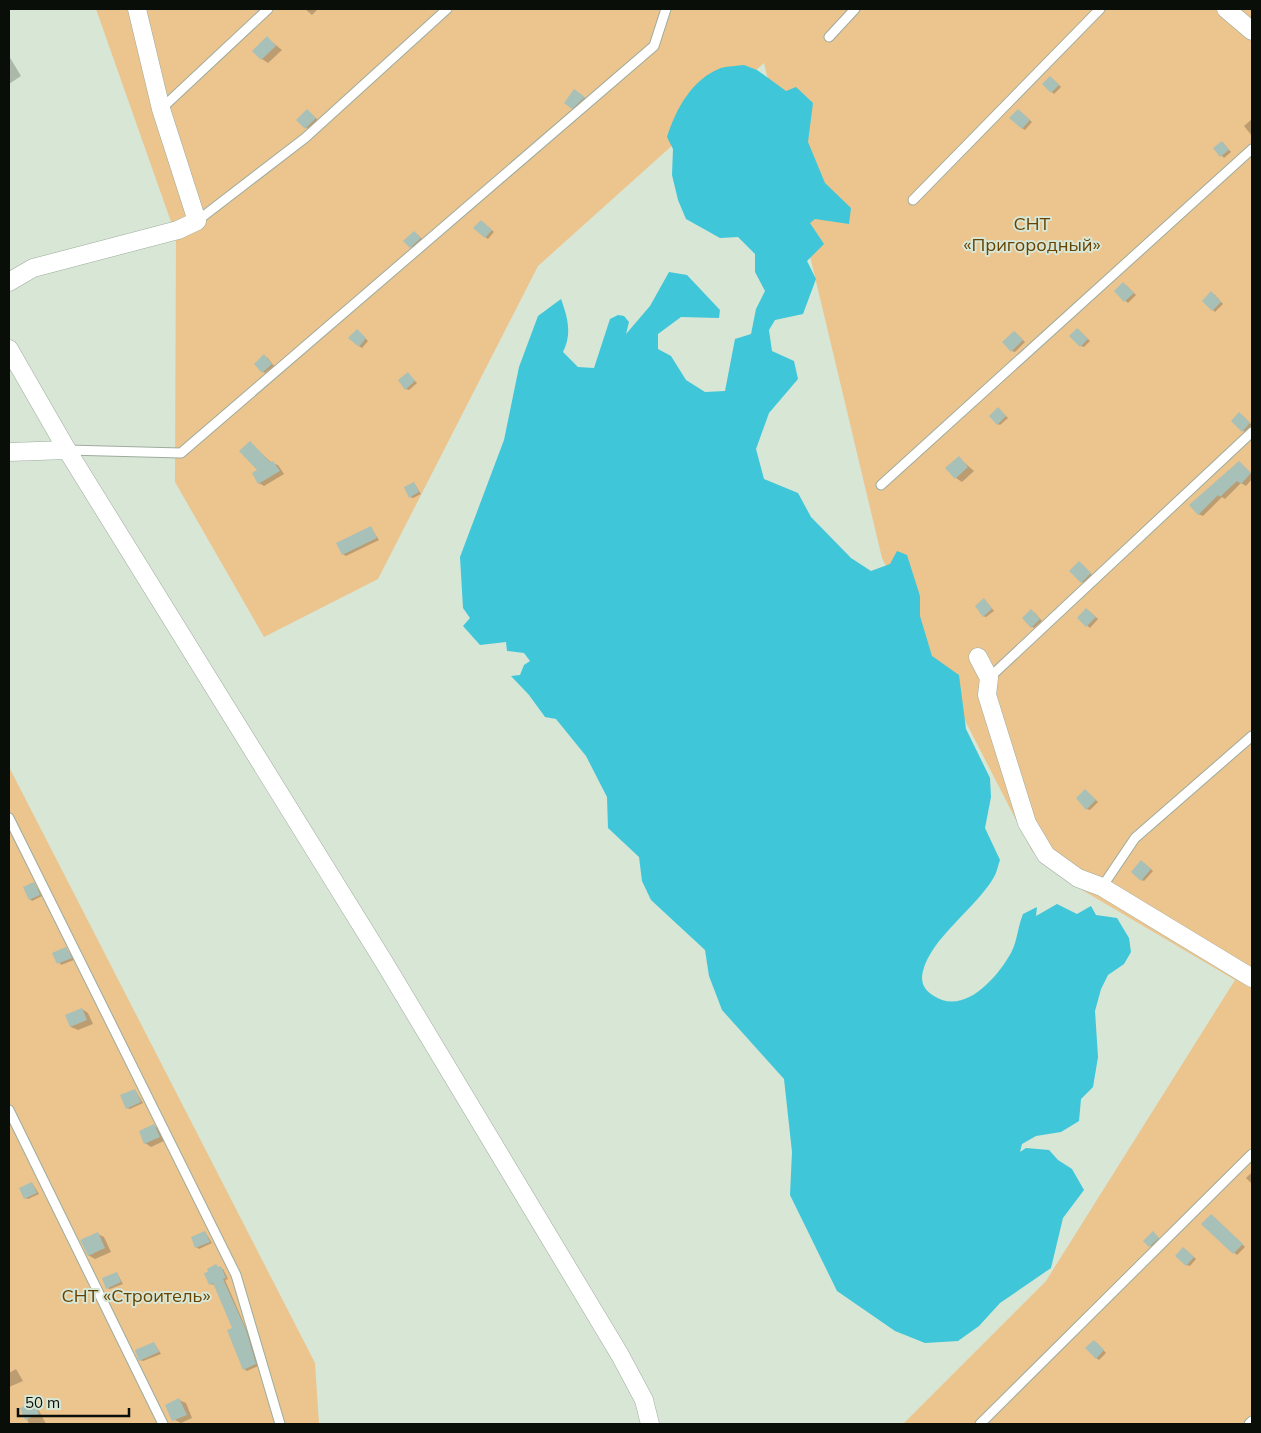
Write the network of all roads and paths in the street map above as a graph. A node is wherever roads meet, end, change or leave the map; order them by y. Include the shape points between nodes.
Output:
1 (137, 9) edge
2 (268, 9) edge
3 (447, 9) edge
4 (666, 9) edge
5 (855, 9) edge
6 (1100, 9) edge
7 (1226, 9) edge
8 (1252, 31) edge
9 (829, 37) dead end
10 (161, 109) junction
11 (1252, 149) edge
12 (913, 200) dead end
13 (197, 221) junction
14 (9, 282) edge
15 (9, 349) edge
16 (1252, 432) edge
17 (67, 450) junction
18 (9, 452) edge
19 (881, 485) dead end
20 (978, 658) dead end
21 (990, 678) junction
22 (1252, 736) edge
23 (9, 818) edge
24 (1102, 887) junction
25 (1252, 978) edge
26 (9, 1110) edge
27 (1252, 1154) edge
28 (1252, 1421) edge
29 (162, 1424) edge
30 (280, 1424) edge
31 (650, 1424) edge
32 (980, 1424) edge
33 (1249, 1424) edge

1 - 10 street
2 - 10 lane
3 - 13 lane via 305,138
4 - 17 lane via 654,46 181,452
5 - 9 lane
6 - 12 lane
7 - 8 street
10 - 13 street
11 - 19 lane
13 - 14 street via 178,230 33,268
15 - 17 street
16 - 21 lane
17 - 18 street
17 - 31 street via 384,962 620,1355 644,1400
20 - 21 street
21 - 24 street via 987,695 1027,823 1046,856 1078,878
22 - 24 lane via 1134,838
23 - 30 lane via 236,1275
24 - 25 street
26 - 29 lane
27 - 32 lane
28 - 33 lane

